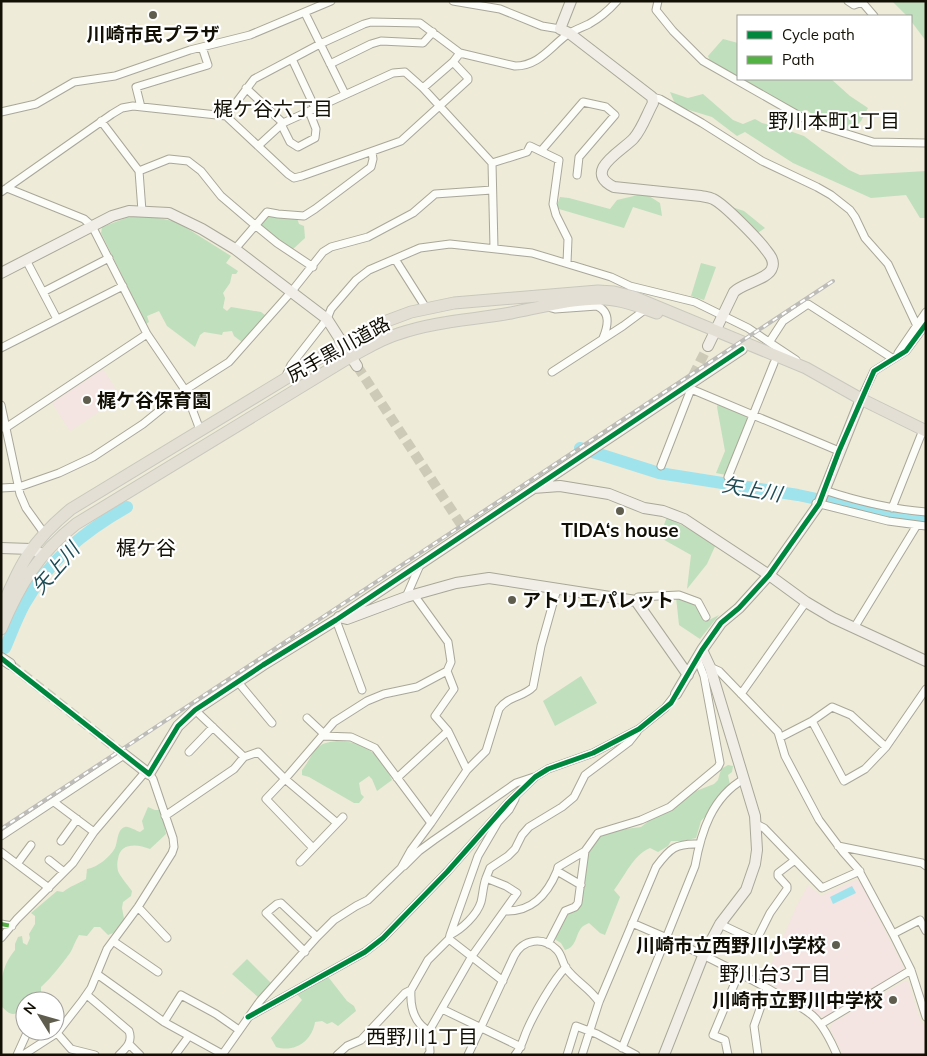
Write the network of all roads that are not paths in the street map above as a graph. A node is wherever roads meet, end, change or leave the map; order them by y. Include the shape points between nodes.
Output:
1 (309, 1) edge
2 (332, 1) edge
3 (453, 1) edge
4 (571, 1) edge
5 (617, 1) edge
6 (658, 1) edge
7 (848, 1) edge
8 (486, 4) edge
9 (308, 12) junction
10 (873, 15) edge
11 (565, 31) junction
12 (433, 32) junction
13 (320, 44) junction
14 (202, 46) junction
15 (460, 52) junction
16 (292, 59) junction
17 (453, 62) junction
18 (330, 64) junction
19 (246, 88) junction
20 (423, 88) junction
21 (345, 94) junction
22 (652, 97) junction
23 (140, 107) junction
24 (440, 107) junction
25 (312, 109) junction
26 (1, 112) edge
27 (226, 116) junction
28 (102, 121) junction
29 (282, 124) junction
30 (926, 143) edge
31 (258, 146) junction
32 (541, 151) junction
33 (372, 152) junction
34 (492, 163) junction
35 (139, 171) junction
36 (577, 175) dead end
37 (4, 190) edge
38 (492, 190) junction
39 (142, 211) junction
40 (92, 226) junction
41 (255, 226) junction
42 (494, 248) junction
43 (235, 249) junction
44 (109, 258) junction
45 (26, 260) junction
46 (395, 260) junction
47 (567, 263) junction
48 (312, 267) junction
49 (1, 273) edge
50 (616, 279) junction
51 (123, 286) junction
52 (292, 291) junction
53 (43, 292) junction
54 (614, 292) junction
55 (544, 306) junction
56 (426, 308) junction
57 (646, 310) junction
58 (926, 312) edge
59 (722, 315) junction
60 (57, 319) junction
61 (327, 319) junction
62 (926, 324) edge
63 (917, 326) junction
64 (147, 334) junction
65 (603, 338) junction
66 (712, 338) junction
67 (770, 341) junction
68 (342, 344) junction
69 (1, 348) edge
70 (742, 349) junction
71 (894, 357) junction
72 (354, 362) junction
73 (774, 362) junction
74 (806, 368) junction
75 (552, 372) dead end
76 (285, 378) junction
77 (691, 384) junction
78 (185, 390) junction
79 (861, 399) junction
80 (1, 405) edge
81 (752, 415) junction
82 (4, 428) edge
83 (200, 430) junction
84 (925, 431) edge
85 (839, 451) junction
86 (661, 466) dead end
87 (728, 477) dead end
88 (19, 486) junction
89 (1, 488) edge
90 (532, 488) junction
91 (824, 490) junction
92 (817, 503) junction
93 (892, 508) junction
94 (926, 512) edge
95 (917, 525) junction
96 (926, 526) edge
97 (44, 533) junction
98 (1, 548) edge
99 (31, 549) junction
100 (43, 554) junction
101 (422, 560) junction
102 (769, 575) junction
103 (556, 589) junction
104 (410, 596) junction
105 (638, 597) dead end
106 (806, 602) junction
107 (1, 610) edge
108 (706, 617) dead end
109 (337, 618) junction
110 (854, 628) junction
111 (1, 629) edge
112 (699, 654) junction
113 (926, 661) edge
114 (710, 667) junction
115 (447, 671) junction
116 (688, 676) junction
117 (238, 682) junction
118 (926, 689) edge
119 (362, 690) dead end
120 (676, 694) joint
121 (741, 694) junction
122 (195, 710) junction
123 (307, 718) dead end
124 (812, 721) junction
125 (272, 723) dead end
126 (213, 727) junction
127 (639, 730) junction
128 (448, 731) junction
129 (323, 735) junction
130 (781, 737) junction
131 (886, 747) junction
132 (189, 752) dead end
133 (123, 754) joint
134 (244, 757) junction
135 (467, 770) junction
136 (148, 772) junction
137 (535, 777) junction
138 (397, 778) junction
139 (285, 779) junction
140 (744, 779) junction
141 (518, 793) junction
142 (54, 802) junction
143 (165, 816) junction
144 (343, 817) dead end
145 (77, 819) junction
146 (337, 823) junction
147 (431, 823) junction
148 (756, 824) junction
149 (94, 832) junction
150 (1, 836) edge
151 (61, 841) dead end
152 (699, 844) junction
153 (31, 845) dead end
154 (838, 846) junction
155 (313, 848) junction
156 (585, 851) junction
157 (1, 852) edge
158 (50, 860) dead end
159 (795, 860) junction
160 (300, 862) dead end
161 (17, 864) junction
162 (926, 866) edge
163 (402, 868) junction
164 (557, 871) junction
165 (860, 871) junction
166 (64, 872) junction
167 (486, 878) junction
168 (582, 884) junction
169 (49, 888) junction
170 (138, 907) junction
171 (504, 911) junction
172 (632, 922) junction
173 (1, 924) edge
174 (720, 924) junction
175 (12, 926) junction
176 (926, 931) edge
177 (893, 934) junction
178 (317, 937) junction
179 (450, 937) junction
180 (667, 937) junction
181 (1, 938) edge
182 (167, 938) dead end
183 (114, 941) junction
184 (548, 944) junction
185 (305, 952) junction
186 (472, 956) junction
187 (703, 956) junction
188 (566, 967) junction
189 (911, 970) junction
190 (158, 972) dead end
191 (739, 973) junction
192 (97, 974) junction
193 (503, 981) junction
194 (767, 989) junction
195 (411, 990) junction
196 (87, 995) junction
197 (599, 1002) junction
198 (442, 1009) junction
199 (248, 1017) junction
200 (926, 1017) edge
201 (164, 1022) junction
202 (65, 1023) edge
203 (821, 1024) junction
204 (481, 1028) junction
205 (239, 1030) junction
206 (429, 1031) junction
207 (589, 1031) junction
208 (189, 1036) junction
209 (23, 1041) edge
210 (45, 1041) edge
211 (63, 1041) edge
212 (129, 1044) junction
213 (521, 1047) junction
214 (622, 1048) junction
215 (223, 1054) edge
216 (17, 1055) edge
217 (23, 1055) edge
218 (95, 1055) edge
219 (119, 1055) edge
220 (140, 1055) edge
221 (175, 1055) edge
222 (337, 1055) edge
223 (428, 1055) edge
224 (468, 1055) edge
225 (516, 1055) edge
226 (567, 1055) edge
227 (582, 1055) edge
228 (636, 1055) edge
229 (664, 1055) edge
230 (728, 1055) edge
231 (758, 1055) edge
232 (837, 1055) edge

1 - 9 street
2 - 9 street
3 - 8 street
4 - 11 street
5 - 11 street via 602,15
6 - 30 street via 656,10 703,61 812,123 873,142
7 - 10 street via 854,5 862,2
8 - 11 street via 542,26
9 - 13 street
9 - 14 street via 250,35
11 - 15 street via 540,58 521,66
11 - 22 street
12 - 13 street via 420,23 371,22
12 - 15 street
12 - 18 street via 423,43 381,41
13 - 16 street
13 - 18 street
14 - 23 street via 208,65 136,87
14 - 26 street via 115,76 74,82 36,104
15 - 17 street
16 - 19 street via 254,79
16 - 25 street
17 - 20 street
17 - 24 street via 468,80
18 - 21 street
19 - 27 street
19 - 29 street
20 - 21 street via 411,76 400,72
20 - 24 street
21 - 25 street
22 - 59 street via 653,103 636,136 607,161 602,174 614,187 713,199 767,250 773,264 769,273 738,288
22 - 63 street via 768,164 817,186 850,210 865,238 888,264
23 - 27 street
23 - 28 street via 122,108
24 - 33 street via 401,141
24 - 34 street
25 - 29 street
25 - 29 street via 315,138 298,147 290,142
27 - 31 street
28 - 35 street
28 - 37 street
29 - 31 street
31 - 33 street via 294,178
32 - 34 street via 530,146 526,152
32 - 36 street via 583,102 606,107 615,115 579,158
32 - 47 street via 559,160 553,204 568,240
33 - 41 street via 371,166 304,216 267,212
34 - 38 street
35 - 39 street
35 - 41 street via 169,159 188,161
37 - 40 street via 84,219
38 - 42 street
38 - 48 street via 435,194 413,213 368,237 330,247
39 - 40 street via 112,216
39 - 43 street via 169,213 202,228
40 - 44 street
40 - 45 street
41 - 43 street
41 - 48 street
42 - 46 street via 437,245 420,248
42 - 47 street via 532,253
43 - 52 street
44 - 51 street
44 - 53 street
45 - 49 street
45 - 53 street
46 - 56 street
46 - 61 street via 370,270 356,280 331,309
47 - 50 street
48 - 52 street
50 - 54 street
50 - 59 street via 630,286 695,302
51 - 60 street
51 - 64 street
52 - 61 street
52 - 78 street via 228,362
53 - 60 street
54 - 56 main road, 尻手黒川道路 via 579,292
54 - 66 main road, 尻手黒川道路 via 634,296
55 - 57 main road, 尻手黒川道路 via 605,299
55 - 65 street via 555,310 602,308 608,318
55 - 72 main road, 尻手黒川道路 via 416,328 381,341
56 - 68 main road, 尻手黒川道路 via 376,325
57 - 65 street
57 - 66 main road, 尻手黒川道路
58 - 63 street
59 - 66 street
59 - 67 street
60 - 69 street
61 - 68 street
61 - 76 street via 291,365
62 - 71 street via 906,350
63 - 71 street
64 - 78 street
64 - 82 street
65 - 75 street
66 - 70 main road, 尻手黒川道路
66 - 74 main road, 尻手黒川道路
67 - 71 street via 783,321 808,304
67 - 74 street
68 - 72 street
68 - 76 main road, 尻手黒川道路
70 - 73 main road, 尻手黒川道路
70 - 77 street
71 - 79 street via 874,371
72 - 100 main road, 尻手黒川道路 via 76,524
73 - 79 main road, 尻手黒川道路
73 - 81 street
74 - 79 main road, 尻手黒川道路
76 - 83 main road, 尻手黒川道路
77 - 81 street
77 - 86 street
77 - 90 street
78 - 83 street
78 - 88 street via 144,424 93,457
79 - 84 main road, 尻手黒川道路
79 - 85 street
80 - 82 street
81 - 85 street
81 - 87 street
82 - 88 street
83 - 97 main road, 尻手黒川道路 via 70,509
84 - 93 street
85 - 91 street
88 - 89 street
88 - 97 street via 26,508
90 - 101 street
90 - 102 street via 560,486 608,494 644,508 664,511 684,519
91 - 92 street
91 - 93 street
92 - 95 street
92 - 102 street
93 - 94 street
95 - 96 street
95 - 110 street
97 - 99 main road, 尻手黒川道路
98 - 99 street
99 - 100 street
99 - 107 main road, 尻手黒川道路
100 - 111 main road, 尻手黒川道路 via 22,584
101 - 104 street
101 - 109 street
102 - 106 street
102 - 112 street via 721,623
103 - 104 street via 488,578
103 - 116 street via 636,601
103 - 135 street via 533,687 499,708 486,751
104 - 109 street via 347,619
104 - 115 street via 448,642 451,662
105 - 108 street via 680,595 698,602
106 - 110 street
106 - 121 street
109 - 117 street
109 - 119 street
110 - 113 street
112 - 114 street
112 - 116 street
112 - 156 street via 720,763 718,768 670,807 598,833
114 - 121 street
114 - 140 street
115 - 128 street via 454,689 435,716
115 - 129 street via 417,687 367,701 334,722
116 - 120 street
117 - 122 street
117 - 125 street
118 - 131 street
120 - 127 street via 666,708
121 - 130 street
122 - 126 street
122 - 136 street via 178,726
123 - 129 street
124 - 130 street
124 - 131 street via 832,708 851,714
124 - 131 street via 844,781 865,769
126 - 132 street
126 - 134 street
127 - 137 street
127 - 167 street via 629,742 585,775 574,797 529,827 515,849 490,868
128 - 135 street
128 - 138 street
129 - 138 street via 351,737 375,748
129 - 139 street
130 - 154 street via 785,756 819,820
133 - 136 street
133 - 142 street
134 - 139 street via 258,752
134 - 143 street via 234,769
135 - 147 street
136 - 143 street
136 - 149 street
137 - 141 street
137 - 163 street via 516,783 434,840
138 - 147 street
139 - 146 street
139 - 155 street via 266,799
140 - 148 street
140 - 152 street via 732,786 713,811
141 - 179 street via 478,856
141 - 199 street via 383,938 365,952
142 - 145 street
142 - 150 street
143 - 170 street via 174,838 174,847
144 - 146 street
145 - 149 street
145 - 151 street
146 - 155 street
147 - 163 street via 410,850
148 - 159 street
148 - 174 street via 757,850 751,878 746,890
149 - 166 street
152 - 172 street via 678,845 663,858
152 - 180 street via 695,866
153 - 161 street
154 - 162 street
154 - 165 street
155 - 160 street
156 - 164 street via 558,867
156 - 168 street
157 - 161 street
158 - 166 street
159 - 165 street via 822,888
159 - 174 street via 778,873 787,889 756,941
161 - 169 street
163 - 178 street via 368,900 334,920
164 - 168 street
164 - 171 street via 541,897 517,911
165 - 177 street
166 - 169 street
167 - 171 street via 517,893
167 - 179 street via 478,909
168 - 184 street via 578,903 565,911
169 - 175 street
170 - 182 street
170 - 183 street
171 - 186 street
172 - 180 street
172 - 197 street
173 - 175 street
174 - 187 street
175 - 181 street
176 - 177 street via 920,920
177 - 189 street
178 - 185 street
178 - 185 street via 281,904 266,913
179 - 186 street
179 - 195 street via 428,960
180 - 187 street
180 - 214 street
183 - 190 street
183 - 192 street via 107,949
184 - 188 street via 559,952
184 - 193 street via 536,940 520,947
185 - 199 street
186 - 193 street
186 - 198 street
187 - 191 street
187 - 229 street
188 - 197 street
188 - 213 street via 558,975
189 - 200 street
189 - 203 street
191 - 194 street
191 - 230 street via 713,1035 726,1040
192 - 196 street
192 - 201 street
193 - 204 street
194 - 203 street via 793,1002
194 - 231 street via 754,1026
195 - 206 street via 415,1018
195 - 222 street via 361,1040
196 - 202 street
196 - 212 street via 129,1031
197 - 207 street
198 - 204 street
198 - 206 street
199 - 205 street
201 - 205 street via 181,994
201 - 208 street
203 - 232 street
204 - 213 street
204 - 224 street
205 - 215 street
206 - 223 street
207 - 214 street
207 - 226 street via 576,1026
207 - 227 street
208 - 215 street
208 - 221 street
209 - 216 street
210 - 217 street
211 - 218 street via 71,1049
212 - 219 street
212 - 220 street
213 - 225 street
214 - 228 street

